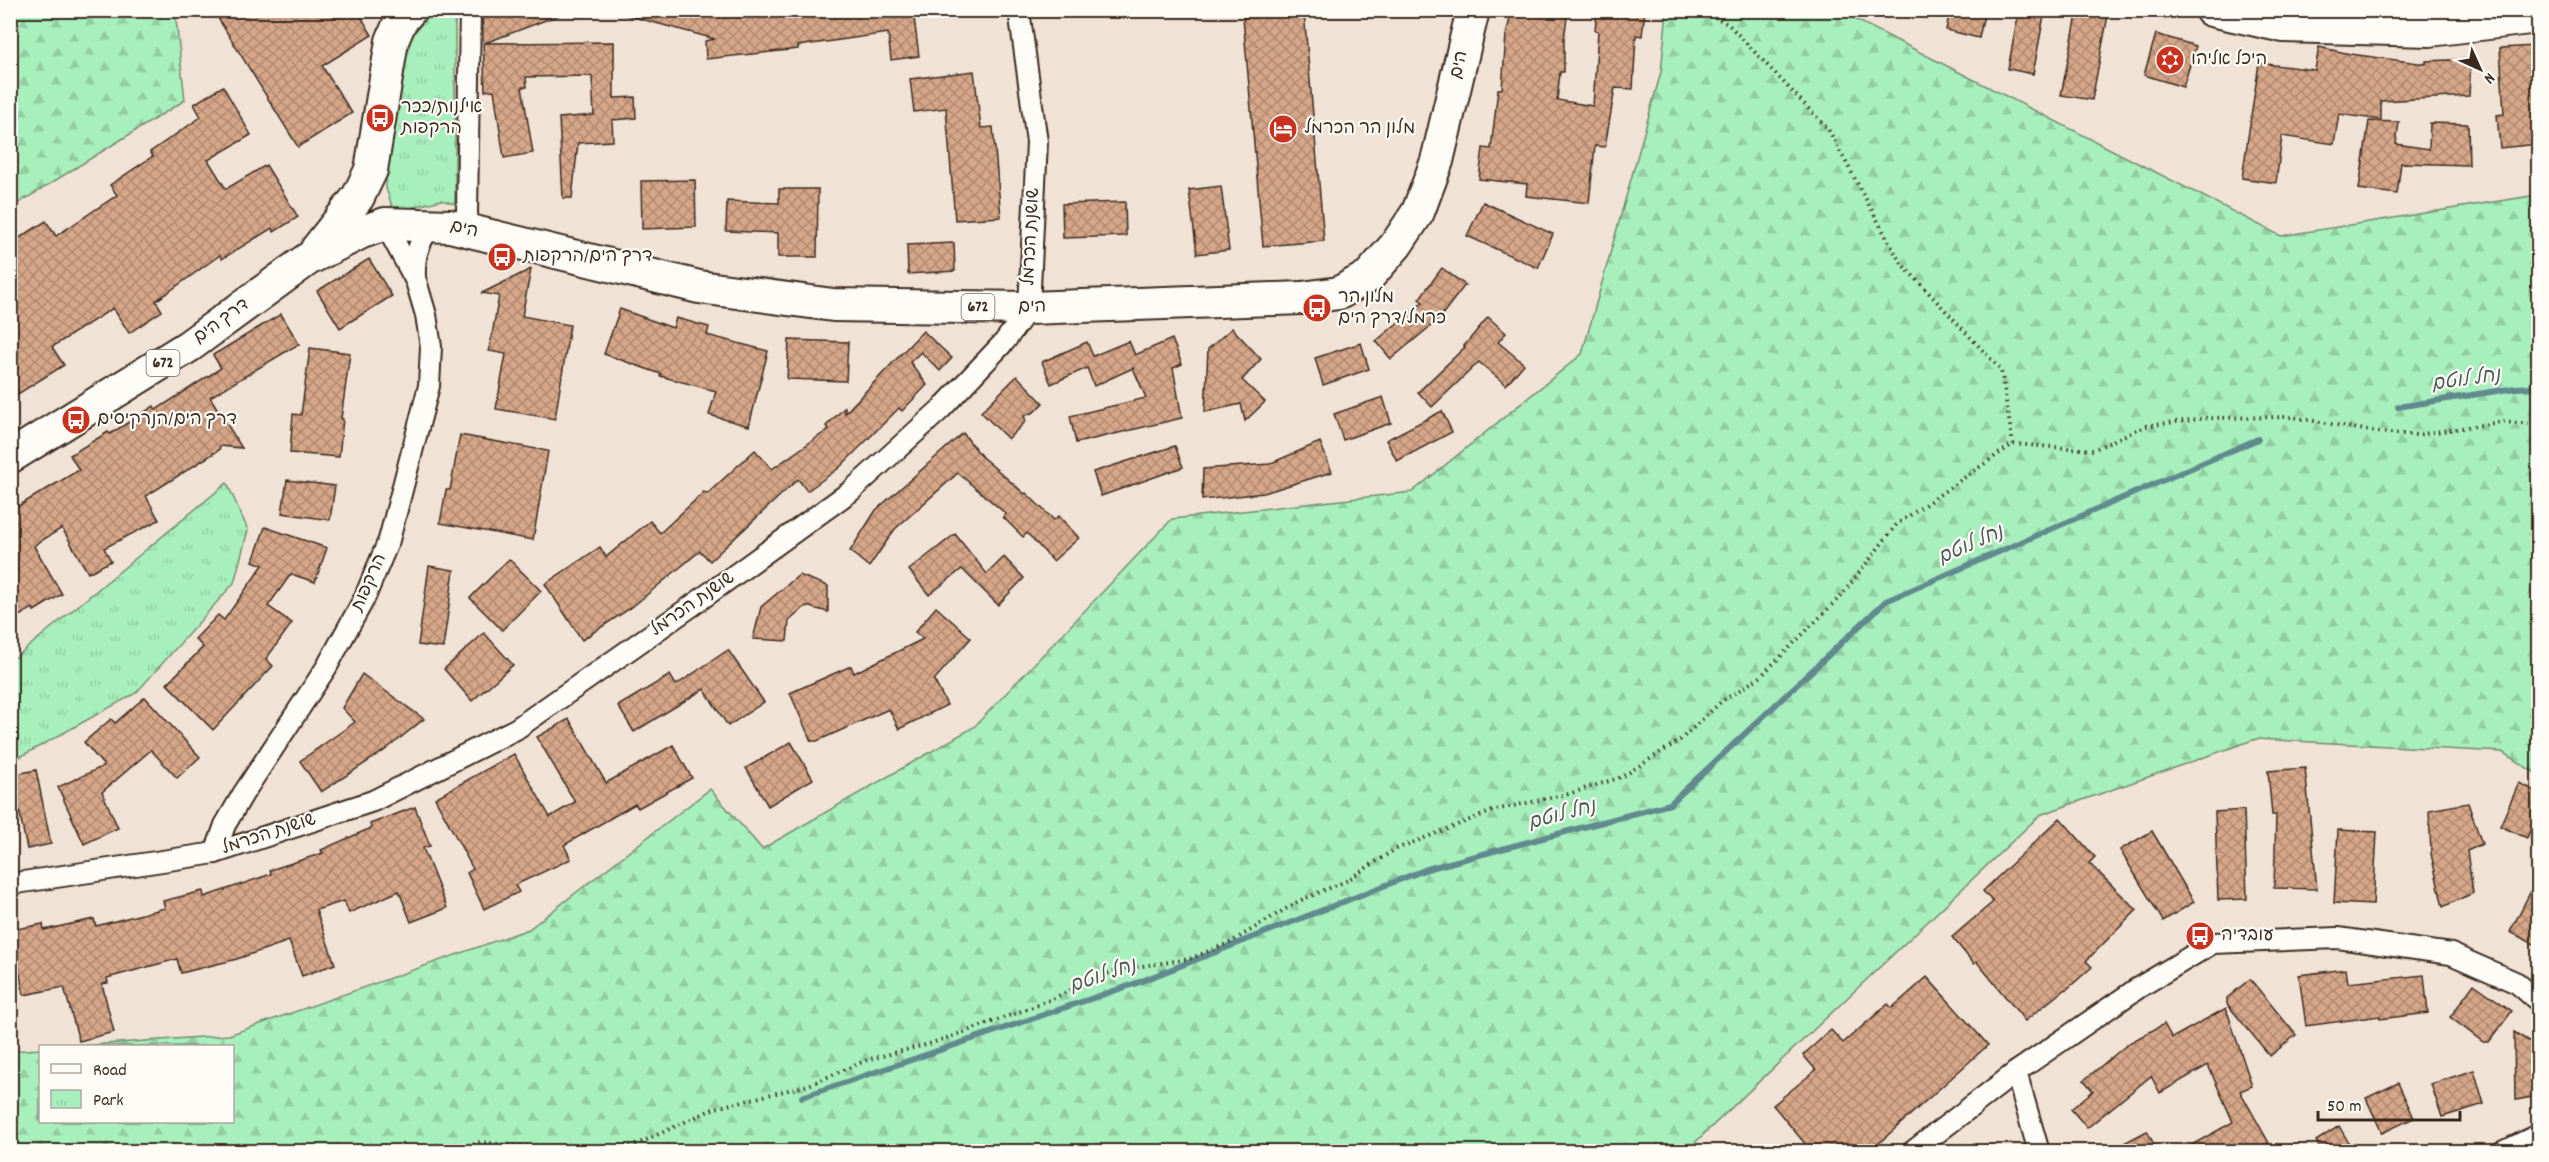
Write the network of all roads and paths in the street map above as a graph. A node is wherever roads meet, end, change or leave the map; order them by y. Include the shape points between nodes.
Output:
1 (15, 10) edge
2 (410, 10) edge
3 (470, 10) edge
4 (1019, 10) edge
5 (1473, 10) edge
6 (1704, 10) edge
7 (2211, 10) edge
8 (2538, 16) edge
9 (10, 18) edge
10 (2292, 18) edge
11 (371, 170) junction
12 (385, 224) junction
13 (432, 225) junction
14 (473, 232) junction
15 (308, 259) junction
16 (416, 281) junction
17 (1029, 308) junction
18 (2538, 424) edge
19 (2013, 444) junction
20 (10, 457) edge
21 (215, 853) junction
22 (10, 884) edge
23 (2538, 1002) edge
24 (2016, 1072) junction
25 (2538, 1135) edge
26 (450, 1152) edge
27 (575, 1152) edge
28 (588, 1152) edge
29 (1912, 1152) edge
30 (2039, 1152) edge
31 (2503, 1152) edge

1 - 9 path
2 - 11 main road, 672 via 392,41
3 - 14 street via 467,213
4 - 17 street, שושנת הכרמל via 1037,142
5 - 17 main road, הים / 672 via 1437,161 1418,212 1396,246 1369,276 1339,293 1302,298
6 - 19 path via 1729,25 1828,129 1900,262 2001,370
7 - 10 main road
8 - 10 main road via 2430,30
11 - 12 main road via 374,194
11 - 15 main road, 672 via 358,197
12 - 13 main road, הים / 672
12 - 15 main road, הים / 672
12 - 16 street, הרקפות
13 - 14 main road, הים / 672
13 - 16 street, הרקפות via 416,251
14 - 17 main road, הים / 672 via 699,287 833,305
15 - 20 main road, דרך הים / 672 via 189,346
16 - 21 street, הרקפות via 431,347 430,378 389,540 342,639 243,794
17 - 21 street, שושנת הכרמל via 1005,341 941,410 851,491 516,729 373,801
18 - 19 path via 2501,422 2416,435 2292,417 2207,418 2145,426 2093,450
19 - 28 path via 1898,524 1841,596 1760,677 1722,701 1680,740 1622,777 1496,810 1394,850 1347,881 1299,901 1231,942 1189,959 1116,970 973,1029 867,1060 809,1085 715,1108 633,1146
21 - 22 street, שושנת הכרמל
23 - 24 street via 2517,983 2451,954 2338,938 2213,943 2138,988
24 - 29 street
24 - 30 street
25 - 31 street
26 - 27 path via 480,1142

